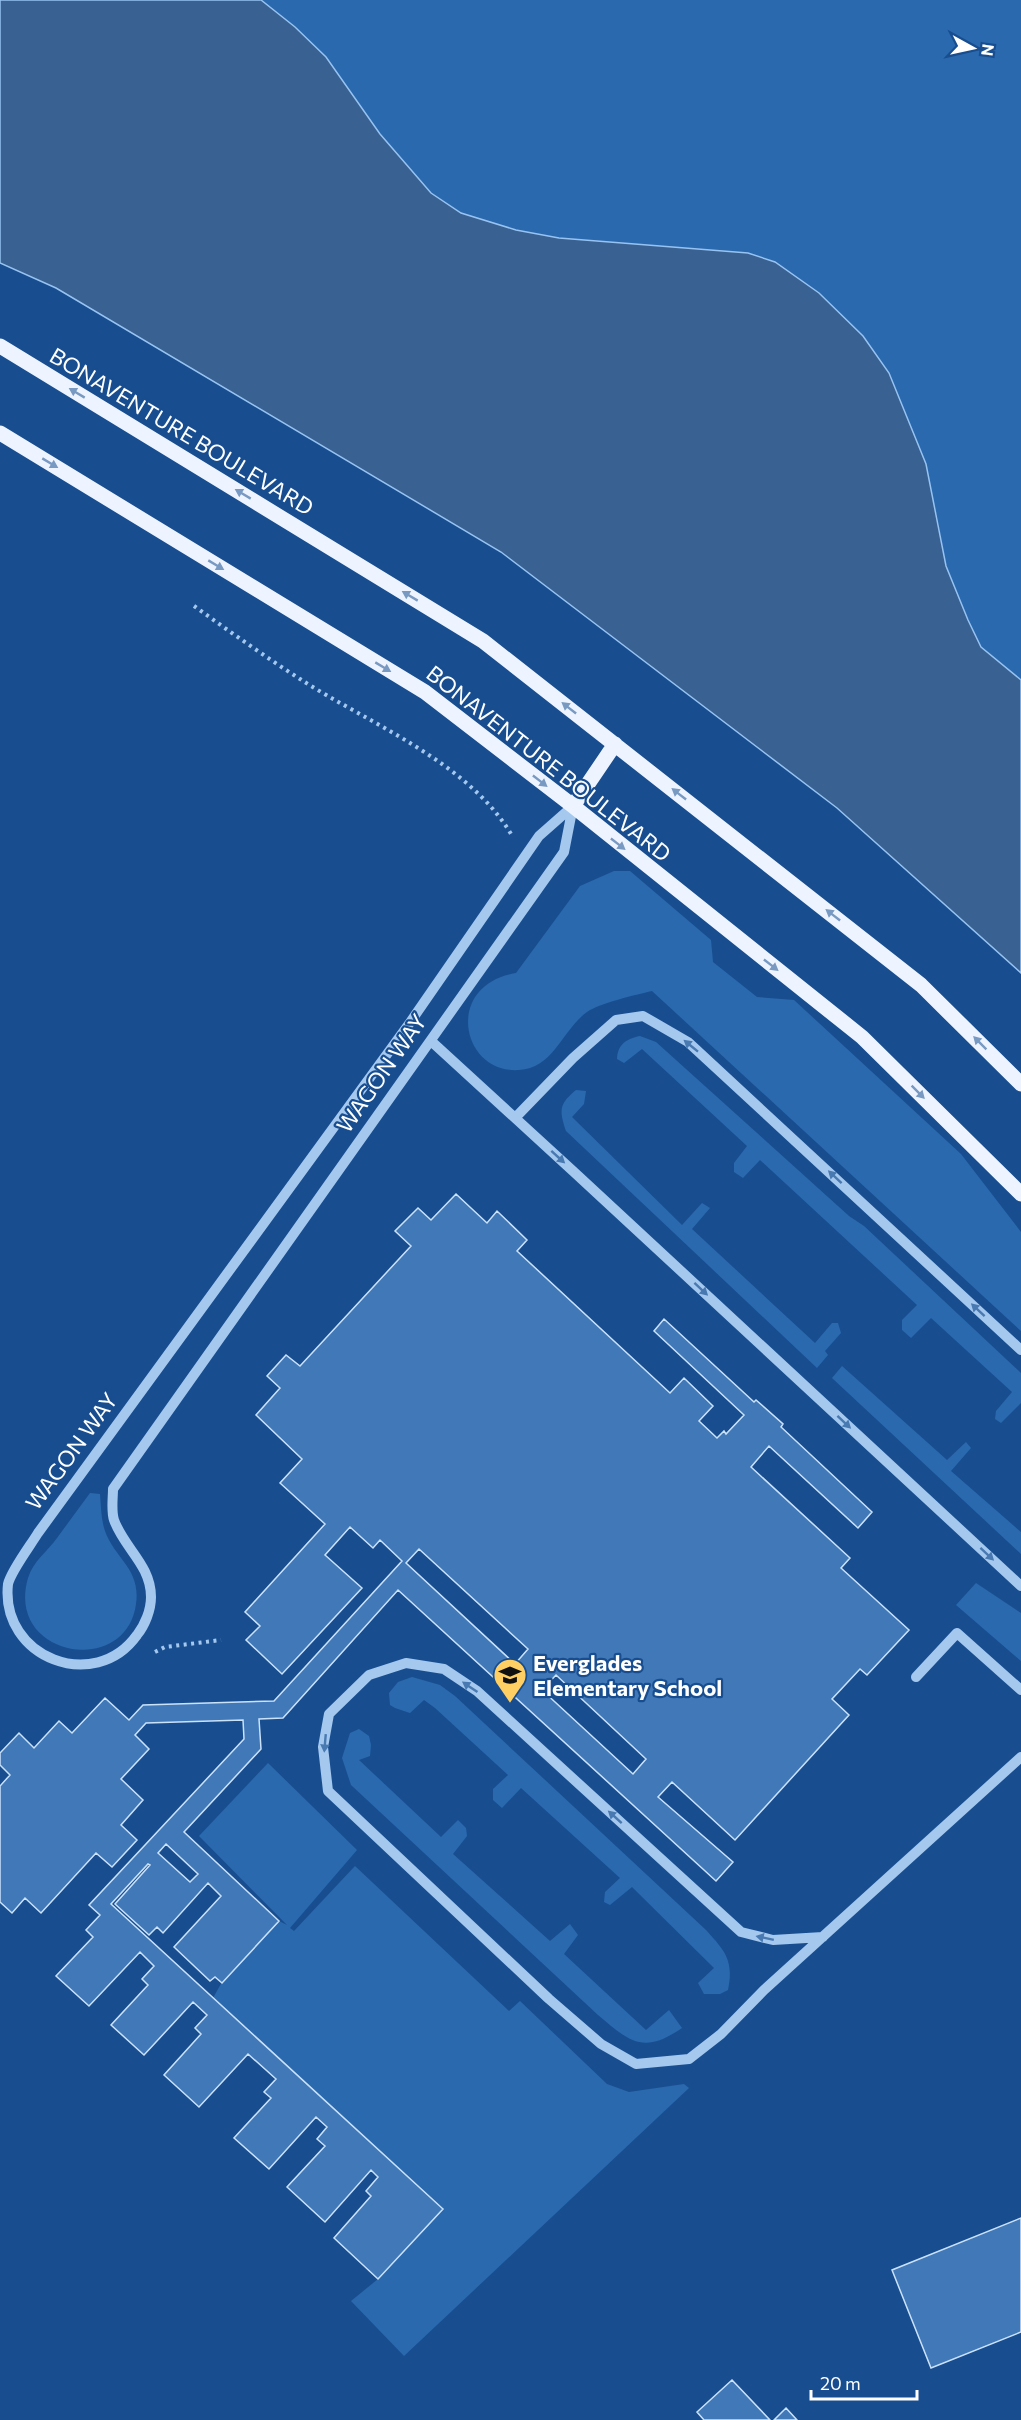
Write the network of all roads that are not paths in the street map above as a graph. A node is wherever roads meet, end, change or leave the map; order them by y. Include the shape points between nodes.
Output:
1 (0, 346) edge
2 (0, 433) edge
3 (615, 744) junction
4 (573, 806) junction
5 (431, 1041) junction
6 (1021, 1084) edge
7 (515, 1118) junction
8 (1021, 1194) edge
9 (1021, 1350) edge
10 (1021, 1586) edge
11 (916, 1677) dead end
12 (1021, 1690) edge
13 (1021, 1757) edge
14 (823, 1936) junction

3 -> 1 main road, BONAVENTURE BOULEVARD via 483,640
2 -> 4 main road, BONAVENTURE BOULEVARD via 425,692
3 - 4 main road, WAGON WAY
6 -> 3 main road, BONAVENTURE BOULEVARD via 921,985
4 - 5 street, WAGON WAY via 564,852
4 - 5 street, WAGON WAY via 539,836 409,1024 38,1533 9,1582 7,1610 18,1635 34,1650 59,1662 87,1665 111,1659 131,1644 145,1625 152,1598 148,1576 113,1518 113,1488
4 -> 8 main road, BONAVENTURE BOULEVARD via 862,1037
5 - 7 street
9 -> 7 street via 688,1042 643,1016 616,1020
7 -> 10 street
11 - 12 street via 957,1633
13 - 14 street
14 -> 14 street via 773,1940 741,1932 477,1691 444,1669 406,1663 369,1675 329,1714 323,1747 328,1791 549,1999 601,2044 636,2064 689,2059 721,2034

